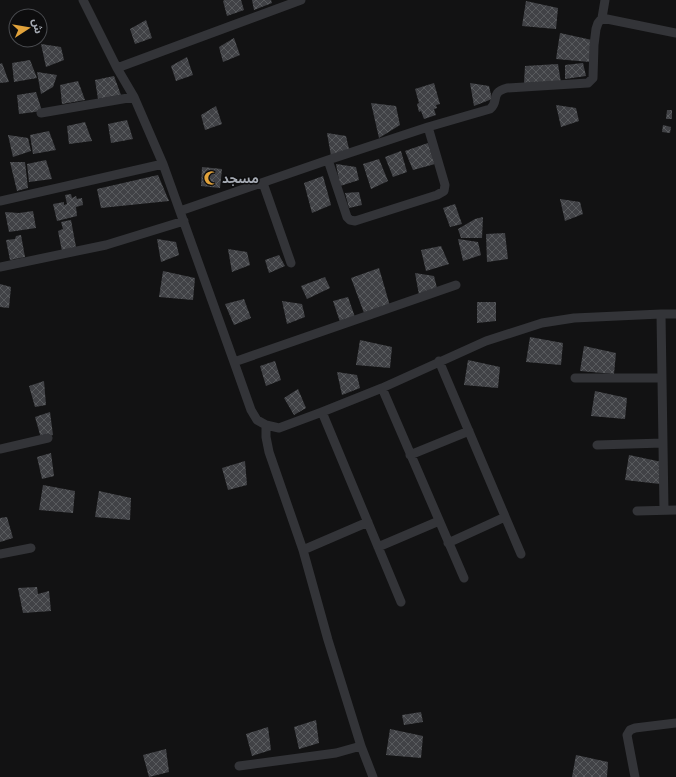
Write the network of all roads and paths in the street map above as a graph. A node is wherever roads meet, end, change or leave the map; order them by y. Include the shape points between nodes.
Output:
1 (83, 0) edge
2 (301, 0) edge
3 (605, 0) edge
4 (602, 18) junction
5 (676, 33) edge
6 (117, 68) junction
7 (134, 97) junction
8 (41, 113) dead end
9 (428, 127) junction
10 (328, 160) junction
11 (163, 164) junction
12 (263, 183) junction
13 (0, 201) edge
14 (180, 211) junction
15 (184, 221) junction
16 (291, 263) dead end
17 (0, 267) edge
18 (456, 285) dead end
19 (661, 314) junction
20 (676, 314) edge
21 (234, 362) junction
22 (439, 362) junction
23 (575, 378) dead end
24 (662, 378) junction
25 (382, 388) junction
26 (322, 412) junction
27 (266, 425) junction
28 (469, 430) junction
29 (48, 438) dead end
30 (663, 443) junction
31 (597, 444) dead end
32 (0, 449) edge
33 (410, 455) junction
34 (664, 510) junction
35 (676, 510) edge
36 (638, 511) dead end
37 (505, 517) junction
38 (439, 521) junction
39 (368, 522) junction
40 (448, 543) junction
41 (378, 547) junction
42 (31, 548) dead end
43 (303, 550) junction
44 (0, 554) edge
45 (522, 554) dead end
46 (464, 578) dead end
47 (401, 602) dead end
48 (676, 723) edge
49 (361, 746) junction
50 (239, 766) dead end
51 (373, 777) edge
52 (635, 777) edge

1 - 6 street
2 - 6 street
3 - 4 street
4 - 5 street
4 - 9 street via 596,29 592,78 588,83 507,88 498,92 490,109
6 - 7 street
7 - 8 street
7 - 11 street
9 - 10 street
9 - 10 street via 445,185 444,191 437,195 355,221 350,220
10 - 12 street
11 - 13 street
11 - 14 street
12 - 14 street
12 - 16 street
14 - 15 street
15 - 17 street via 106,245
15 - 21 street
18 - 21 street
19 - 20 street
19 - 22 street via 574,318 542,323 486,341
19 - 24 street
21 - 27 street via 251,410 257,420
22 - 25 street
22 - 28 street
23 - 24 street
24 - 30 street
25 - 26 street
25 - 33 street
26 - 27 street via 279,428
26 - 39 street
27 - 43 street via 269,452
28 - 33 street
28 - 37 street
29 - 32 street
30 - 31 street
30 - 34 street
33 - 38 street
34 - 35 street
34 - 36 street
37 - 40 street
37 - 45 street
38 - 40 street
38 - 41 street
39 - 41 street
39 - 43 street
40 - 46 street
41 - 47 street
42 - 44 street
43 - 49 street
48 - 52 street via 630,730 628,735
49 - 50 street via 336,753
49 - 51 street

